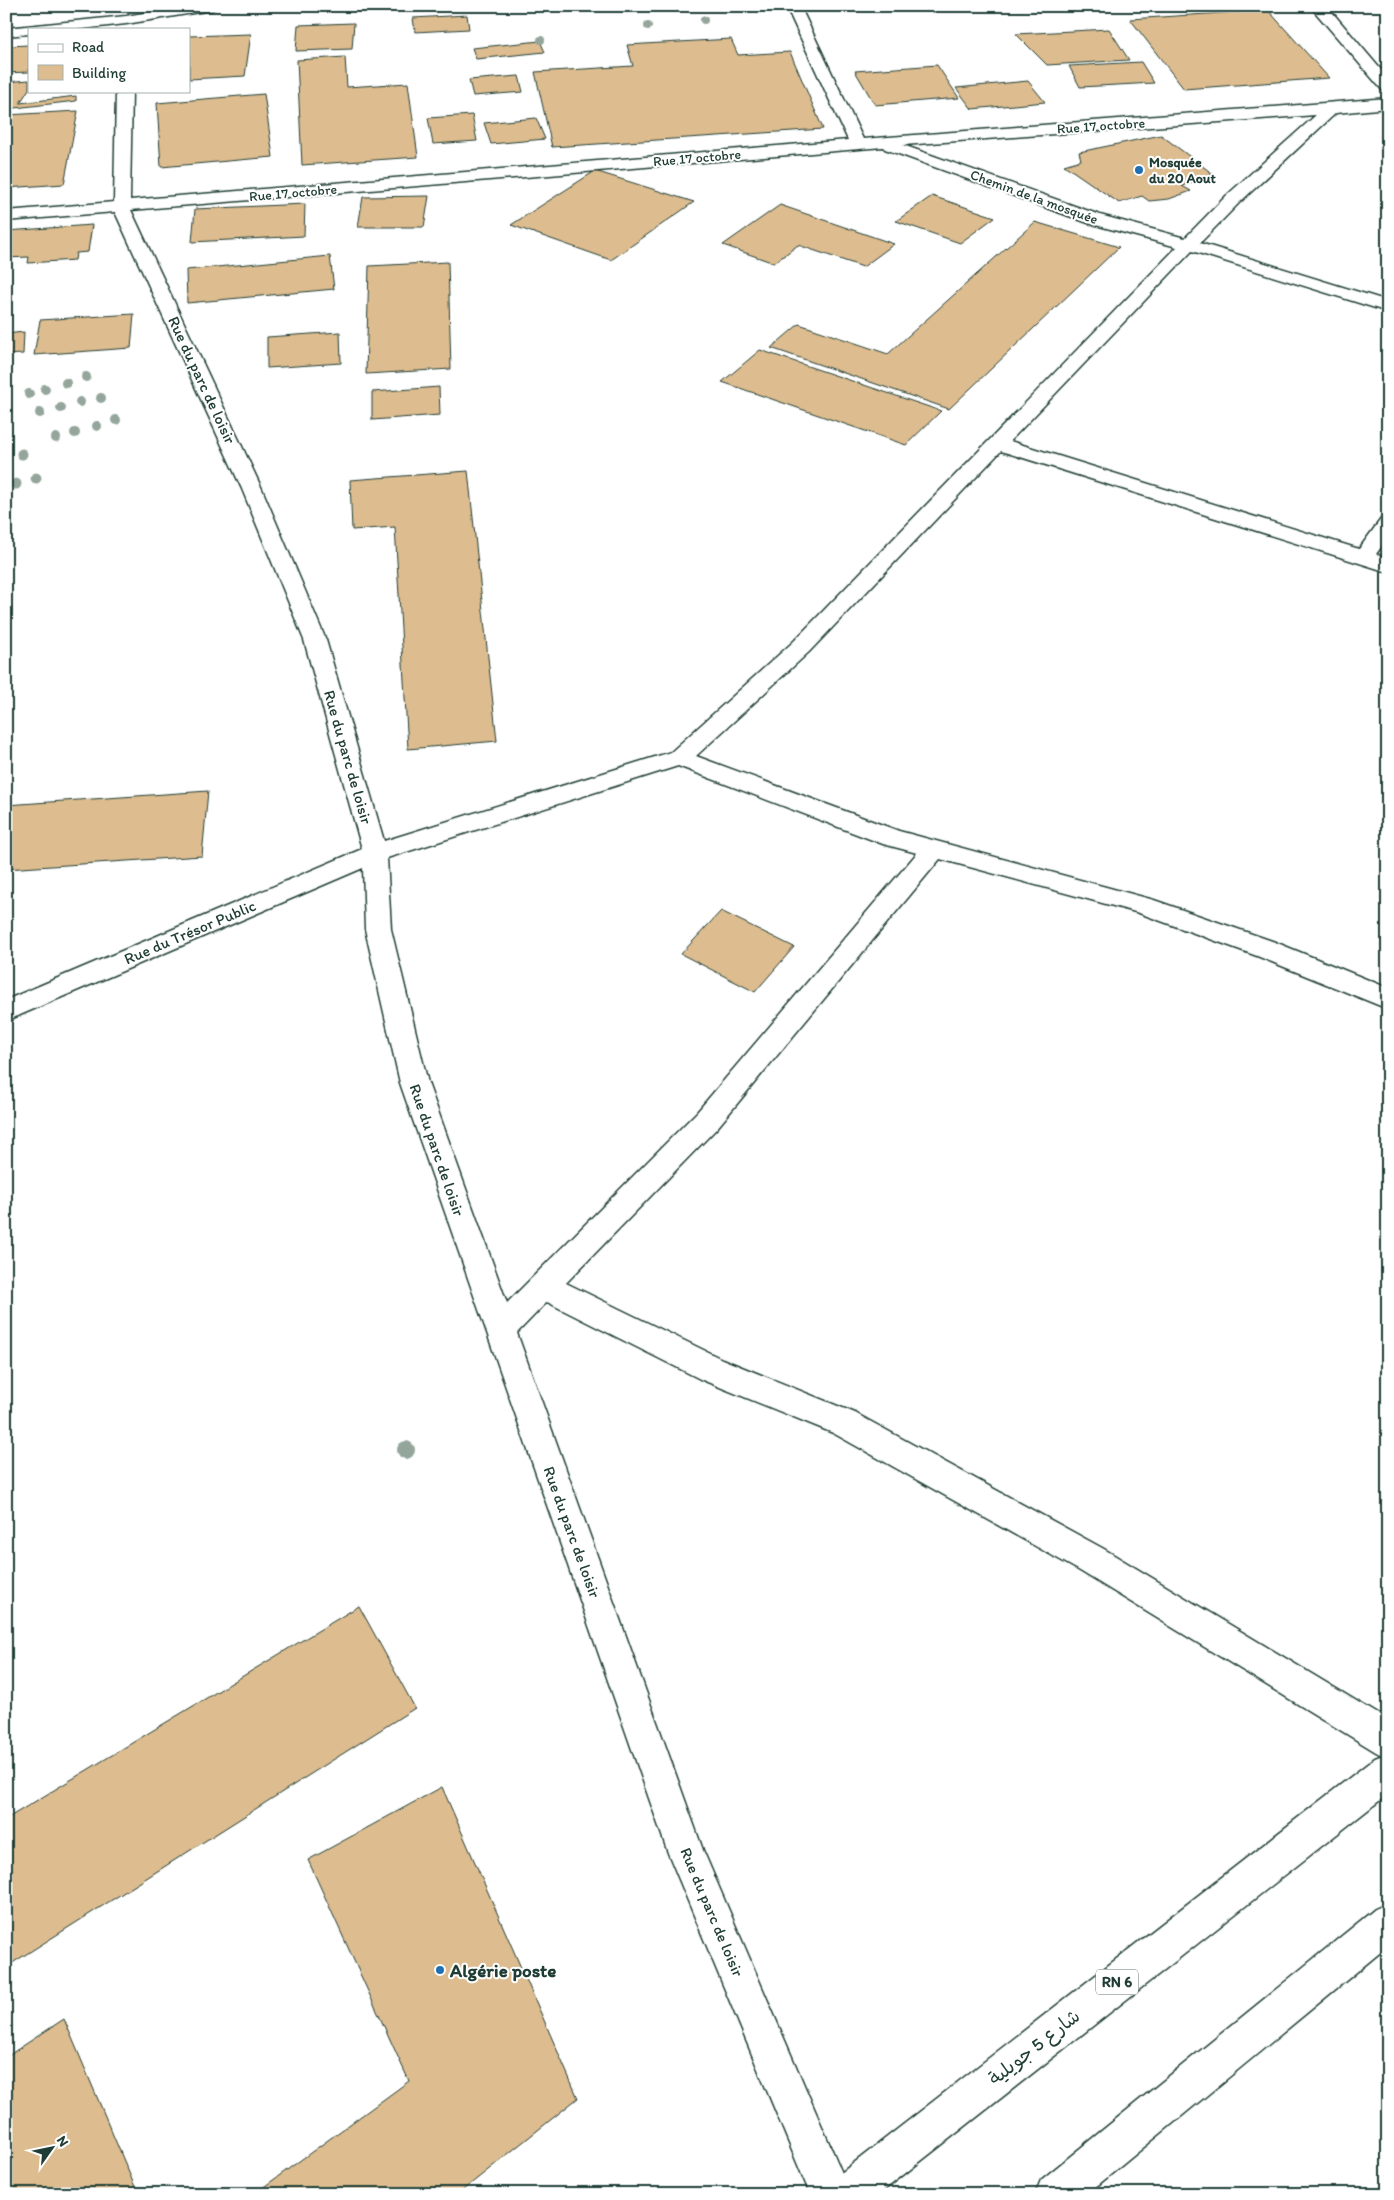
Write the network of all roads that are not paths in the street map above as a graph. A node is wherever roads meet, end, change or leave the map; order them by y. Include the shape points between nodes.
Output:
1 (212, 6) edge
2 (793, 6) edge
3 (1317, 6) edge
4 (125, 24) edge
5 (55, 28) edge
6 (28, 30) edge
7 (6, 32) edge
8 (1388, 88) edge
9 (124, 92) edge
10 (1388, 103) edge
11 (1332, 109) junction
12 (880, 142) junction
13 (858, 144) junction
14 (122, 208) junction
15 (6, 216) edge
16 (1190, 245) junction
17 (1386, 305) edge
18 (998, 444) junction
19 (1388, 523) edge
20 (1364, 557) junction
21 (1388, 566) edge
22 (679, 758) junction
23 (934, 850) junction
24 (374, 853) junction
25 (1388, 999) edge
26 (6, 1011) edge
27 (543, 1286) junction
28 (500, 1330) junction
29 (1388, 1740) edge
30 (1388, 1771) edge
31 (1388, 1922) edge
32 (831, 2194) edge
33 (846, 2194) edge
34 (1055, 2194) edge

1 - 4 street
2 - 13 street
3 - 8 street
4 - 5 street
6 - 7 street
9 - 14 street, Rue du parc de loisir
10 - 11 street, Rue 17 octobre
11 - 12 street, Rue 17 octobre
11 - 16 street via 1232,200
12 - 13 street, Rue 17 octobre
12 - 16 street, Chemin de la mosquée via 1094,219
13 - 14 street, Rue 17 octobre
14 - 15 street, Rue 17 octobre
14 - 24 street, Rue du parc de loisir via 252,489 315,640
16 - 17 street, Chemin de la mosquée
16 - 18 street
18 - 20 street
18 - 22 street via 801,647
19 - 20 street
20 - 21 street
22 - 23 street via 892,838
22 - 24 street, Rue du Trésor Public
23 - 25 street via 1145,906 1266,949
23 - 27 street via 707,1120
24 - 26 street, Rue du Trésor Public
24 - 28 street, Rue du parc de loisir via 378,929 414,1082
27 - 28 street
27 - 29 street via 711,1369 844,1423 1092,1560
28 - 32 street, Rue du parc de loisir via 686,1852
30 - 33 street, شارع 5 جويلية / RN 6
31 - 34 street

